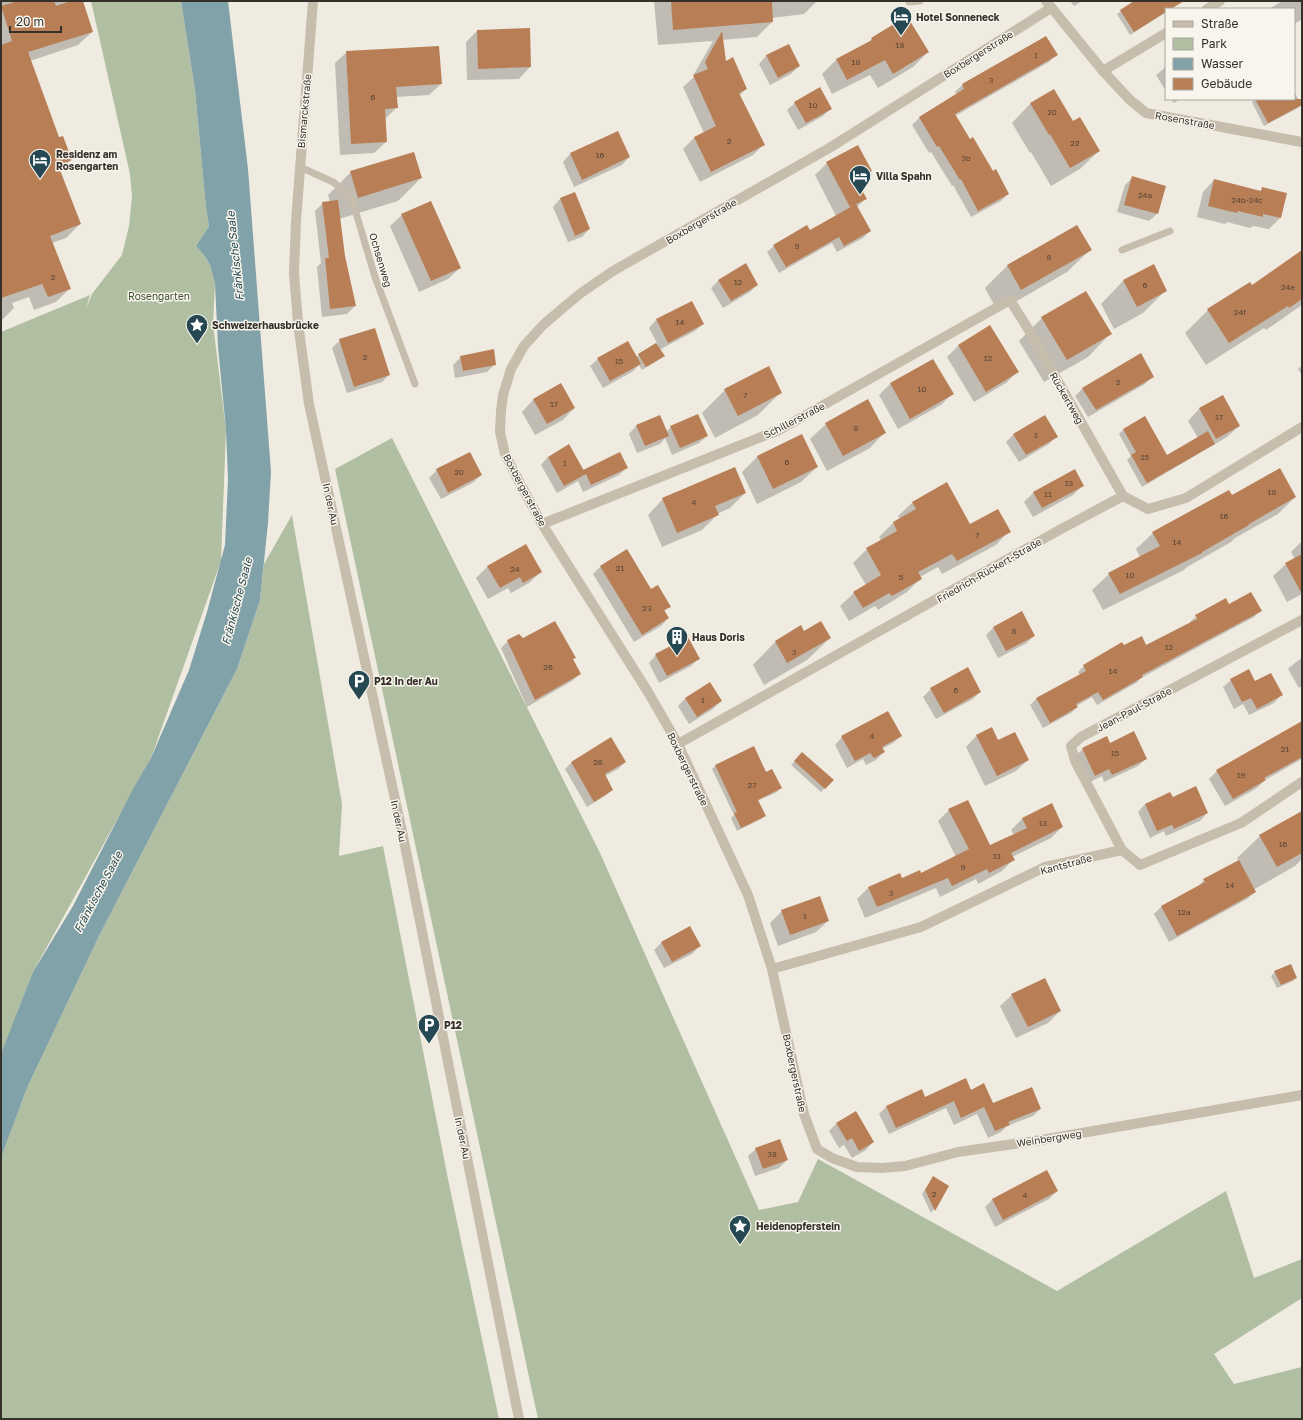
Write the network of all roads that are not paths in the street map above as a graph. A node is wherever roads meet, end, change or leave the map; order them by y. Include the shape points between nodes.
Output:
1 (313, 1) edge
2 (920, 1) edge
3 (1220, 1) edge
4 (909, 2) dead end
5 (1048, 5) edge
6 (1209, 8) edge
7 (1165, 34) edge
8 (1103, 70) junction
9 (1302, 142) edge
10 (300, 166) junction
11 (296, 221) joint
12 (1170, 231) dead end
13 (1122, 250) dead end
14 (1010, 300) joint
15 (415, 384) dead end
16 (1302, 428) edge
17 (1123, 496) junction
18 (542, 524) junction
19 (1302, 620) edge
20 (678, 744) junction
21 (1302, 782) edge
22 (1122, 850) junction
23 (772, 969) junction
24 (1302, 1095) edge
25 (810, 1133) joint
26 (516, 1414) edge

1 - 10 street, Bismarckstraße
2 - 4 lane
3 - 6 street
5 - 8 street, Rosenstraße
5 - 18 street, Boxbergerstraße via 831,147 613,271 581,293 543,325 524,346 511,369 503,395 500,432 510,465
7 - 8 street
8 - 9 street, Rosenstraße via 1130,100 1146,113
10 - 11 street, Bismarckstraße
10 - 15 lane, Ochsenweg via 333,182 351,196 375,277
11 - 26 street, In der Au via 294,273 298,323 310,404 403,836 414,908
12 - 13 lane
14 - 17 street, Rückertweg
14 - 18 street, Schillerstraße via 779,430
16 - 17 street via 1186,498 1148,509
17 - 20 street, Friedrich-Rückert-Straße
18 - 20 street, Boxbergerstraße
19 - 22 street, Jean-Paul-Straße via 1081,738 1071,746 1075,761
20 - 23 street, Boxbergerstraße via 748,895
21 - 22 street via 1241,823 1140,865
22 - 23 street, Kantstraße via 1045,867 920,927
23 - 25 street, Boxbergerstraße
24 - 25 street, Weinbergweg via 958,1152 905,1166 882,1168 857,1167 832,1158 816,1149

